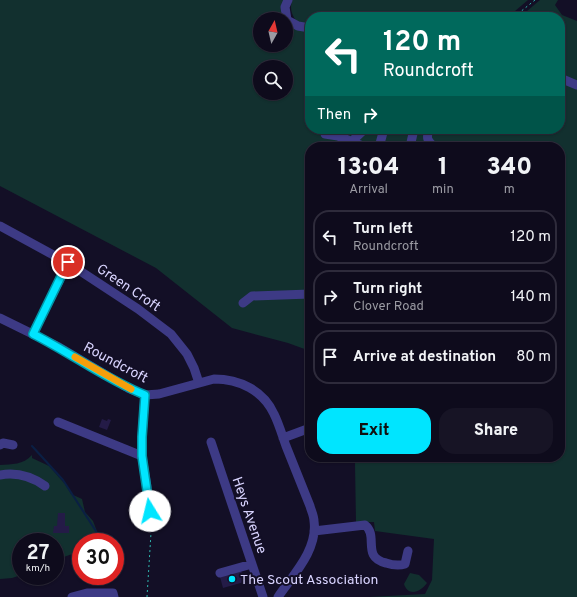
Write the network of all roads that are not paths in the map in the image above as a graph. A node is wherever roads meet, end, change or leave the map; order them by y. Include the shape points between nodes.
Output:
1 (288, 0) edge
2 (305, 27) edge
3 (565, 80) edge
4 (577, 85) edge
5 (325, 134) dead end
6 (360, 134) edge
7 (352, 141) joint
8 (0, 226) edge
9 (68, 262) junction
10 (305, 294) edge
11 (243, 303) dead end
12 (0, 318) edge
13 (33, 334) junction
14 (199, 383) junction
15 (145, 395) junction
16 (58, 422) dead end
17 (305, 430) edge
18 (283, 438) junction
19 (210, 442) dead end
20 (0, 445) edge
21 (12, 445) dead end
22 (142, 456) junction
23 (0, 474) edge
24 (45, 486) dead end
25 (153, 525) road end
26 (314, 531) junction
27 (408, 551) dead end
28 (252, 564) junction
29 (220, 573) dead end
30 (72, 597) edge
31 (114, 597) edge
32 (263, 597) edge
33 (278, 597) edge

1 - 2 street via 285,7 287,20
3 - 4 street
5 - 7 street
6 - 7 street
8 - 9 street, Green Croft
9 - 13 street
9 - 14 street, Green Croft via 171,334 187,354
10 - 11 street via 252,296
12 - 13 street, Roundcroft
13 - 15 street, Roundcroft
14 - 15 street, Roundcroft via 159,394
14 - 18 street, Roundcroft via 214,379 227,380 252,389 270,408
15 - 22 street
16 - 22 street
17 - 18 street
18 - 26 street, Roundcroft via 310,506
19 - 28 street, Heys Avenue
20 - 21 street
22 - 25 street
23 - 24 street via 21,474
26 - 27 street via 366,526 369,530 373,556 379,562 388,564 404,564
26 - 33 street, Roundcroft via 305,560
28 - 29 street
28 - 32 street, Heys Avenue
30 - 31 street via 93,593 113,593

